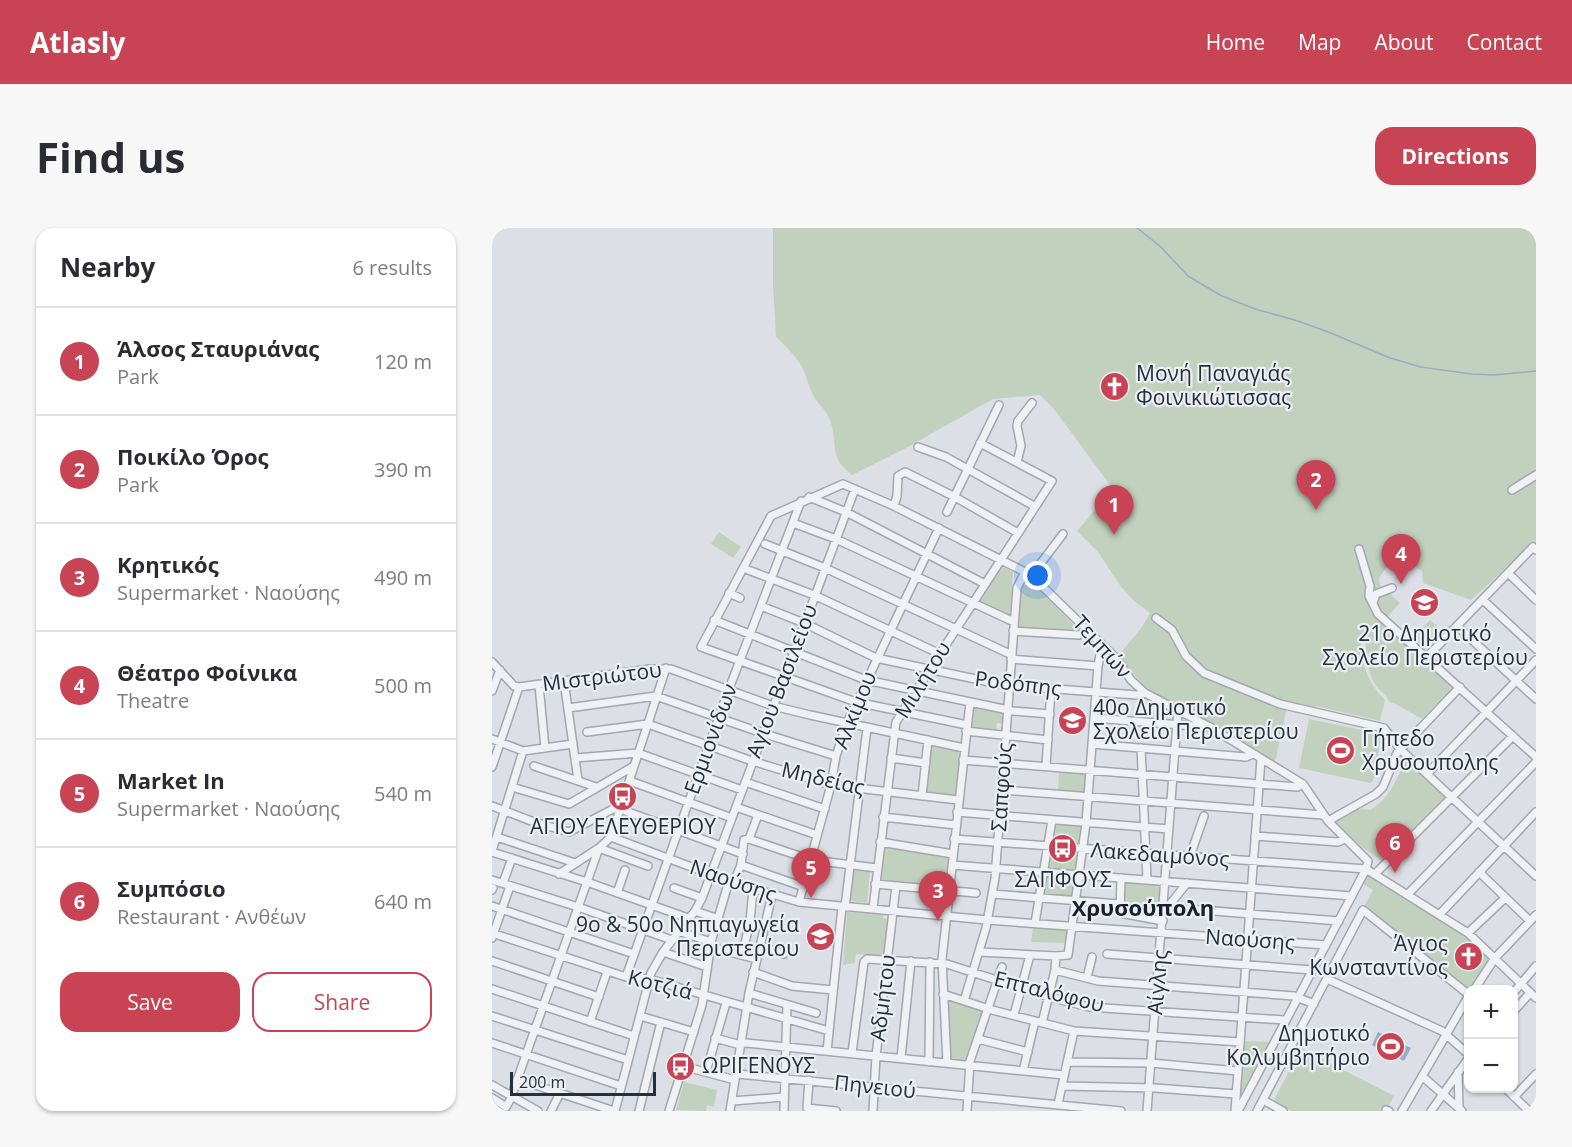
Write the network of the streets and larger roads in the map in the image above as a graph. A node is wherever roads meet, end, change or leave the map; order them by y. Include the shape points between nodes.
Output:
1 (1032, 403) dead end
2 (999, 405) dead end
3 (980, 443) junction
4 (918, 447) dead end
5 (1017, 462) junction
6 (968, 470) junction
7 (1536, 475) edge
8 (855, 489) junction
9 (1512, 490) dead end
10 (809, 497) junction
11 (955, 497) junction
12 (801, 501) junction
13 (894, 506) junction
14 (1034, 506) junction
15 (846, 512) junction
16 (947, 512) dead end
17 (793, 523) junction
18 (939, 528) junction
19 (1018, 533) junction
20 (1064, 534) dead end
21 (836, 539) junction
22 (765, 544) dead end
23 (1359, 549) dead end
24 (1534, 549) edge
25 (782, 550) junction
26 (927, 554) junction
27 (1001, 560) junction
28 (742, 568) junction
29 (825, 568) junction
30 (1508, 573) junction
31 (1028, 574) junction
32 (916, 577) junction
33 (771, 579) junction
34 (985, 584) junction
35 (1370, 586) junction
36 (1392, 588) dead end
37 (729, 593) junction
38 (1376, 594) junction
39 (814, 595) junction
40 (740, 598) dead end
41 (1483, 600) junction
42 (1536, 600) edge
43 (1373, 603) junction
44 (902, 604) junction
45 (972, 604) junction
46 (761, 606) junction
47 (1156, 618) dead end
48 (714, 620) junction
49 (804, 623) junction
50 (1457, 626) junction
51 (1013, 627) junction
52 (955, 629) junction
53 (890, 631) junction
54 (1089, 631) junction
55 (750, 634) junction
56 (1102, 644) junction
57 (1536, 649) edge
58 (794, 650) junction
59 (940, 654) junction
60 (1011, 657) junction
61 (1427, 657) junction
62 (876, 658) junction
63 (1536, 660) edge
64 (492, 662) edge
65 (740, 662) junction
66 (1098, 666) junction
67 (666, 668) junction
68 (500, 670) junction
69 (930, 670) junction
70 (783, 678) junction
71 (866, 680) junction
72 (564, 681) junction
73 (1516, 681) junction
74 (539, 685) junction
75 (1010, 686) junction
76 (519, 687) junction
77 (1460, 687) junction
78 (729, 689) junction
79 (1051, 689) junction
80 (916, 691) junction
81 (492, 692) edge
82 (1096, 692) junction
83 (1145, 693) junction
84 (657, 696) junction
85 (1536, 699) edge
86 (856, 702) junction
87 (970, 702) junction
88 (773, 706) junction
89 (568, 708) junction
90 (1008, 710) junction
91 (1178, 710) junction
92 (903, 712) junction
93 (1487, 712) junction
94 (1050, 714) junction
95 (719, 718) junction
96 (1094, 718) junction
97 (847, 723) junction
98 (648, 724) junction
99 (1177, 724) junction
100 (1210, 727) junction
101 (867, 728) junction
102 (967, 728) junction
103 (587, 732) dead end
104 (762, 733) junction
105 (894, 733) junction
106 (1513, 736) junction
107 (1006, 737) junction
108 (492, 739) edge
109 (928, 740) junction
110 (1048, 740) junction
111 (500, 742) junction
112 (573, 744) junction
113 (1092, 744) junction
114 (709, 746) junction
115 (545, 748) junction
116 (964, 748) junction
117 (1141, 748) junction
118 (1400, 749) junction
119 (523, 751) junction
120 (1175, 751) junction
121 (638, 753) junction
122 (1253, 754) junction
123 (836, 756) junction
124 (575, 758) junction
125 (891, 758) junction
126 (1261, 759) junction
127 (963, 760) junction
128 (1536, 760) edge
129 (752, 761) junction
130 (926, 763) junction
131 (1004, 764) junction
132 (534, 766) dead end
133 (634, 766) junction
134 (1046, 766) junction
135 (492, 767) edge
136 (1090, 770) junction
137 (699, 774) junction
138 (1427, 774) junction
139 (1142, 775) junction
140 (1174, 777) junction
141 (578, 780) junction
142 (630, 781) junction
143 (745, 782) junction
144 (1259, 784) junction
145 (1303, 784) junction
146 (831, 785) junction
147 (512, 787) junction
148 (596, 787) junction
149 (859, 788) junction
150 (742, 790) junction
151 (1002, 790) junction
152 (887, 792) junction
153 (922, 796) junction
154 (1088, 796) junction
155 (1452, 798) junction
156 (958, 800) junction
157 (1143, 801) junction
158 (688, 802) junction
159 (1172, 803) junction
160 (492, 806) edge
161 (736, 807) junction
162 (620, 809) junction
163 (825, 809) junction
164 (1257, 810) junction
165 (505, 811) junction
166 (957, 812) junction
167 (1536, 812) edge
168 (758, 814) junction
169 (1000, 816) junction
170 (1204, 816) dead end
171 (884, 817) junction
172 (732, 818) junction
173 (1326, 818) junction
174 (1052, 820) junction
175 (1478, 822) junction
176 (1086, 823) junction
177 (956, 825) junction
178 (1145, 828) junction
179 (1169, 829) junction
180 (678, 830) junction
181 (818, 835) junction
182 (1255, 836) junction
183 (497, 837) junction
184 (611, 837) junction
185 (954, 838) junction
186 (749, 839) junction
187 (1345, 839) junction
188 (880, 842) junction
189 (998, 842) junction
190 (722, 846) junction
191 (1048, 846) junction
192 (1504, 846) junction
193 (599, 848) junction
194 (1082, 849) junction
195 (492, 852) edge
196 (1146, 853) junction
197 (743, 854) junction
198 (953, 854) junction
199 (1167, 855) junction
200 (1190, 856) junction
201 (512, 858) junction
202 (668, 858) junction
203 (811, 860) junction
204 (575, 862) junction
205 (1253, 862) junction
206 (850, 864) junction
207 (1536, 864) edge
208 (952, 865) junction
209 (648, 866) dead end
210 (741, 866) junction
211 (877, 868) junction
212 (996, 868) junction
213 (1366, 869) junction
214 (625, 870) dead end
215 (1044, 871) junction
216 (1479, 872) junction
217 (1533, 873) edge
218 (559, 874) junction
219 (711, 874) junction
220 (1079, 874) junction
221 (1376, 874) junction
222 (1121, 878) junction
223 (1147, 879) junction
224 (1166, 881) junction
225 (587, 882) junction
226 (732, 882) junction
227 (503, 883) junction
228 (1187, 883) junction
229 (875, 884) junction
230 (492, 886) edge
231 (896, 886) junction
232 (804, 887) junction
233 (674, 888) dead end
234 (1251, 888) junction
235 (509, 889) dead end
236 (753, 889) junction
237 (950, 890) junction
238 (617, 893) junction
239 (976, 893) dead end
240 (992, 894) junction
241 (1408, 894) junction
242 (772, 895) junction
243 (1352, 896) junction
244 (1040, 897) junction
245 (702, 898) junction
246 (1505, 898) junction
247 (1076, 900) junction
248 (799, 902) junction
249 (652, 904) junction
250 (1119, 904) junction
251 (492, 906) edge
252 (578, 907) junction
253 (843, 907) junction
254 (873, 908) junction
255 (1165, 908) junction
256 (502, 909) junction
257 (894, 910) junction
258 (695, 911) junction
259 (1249, 914) junction
260 (1440, 914) junction
261 (947, 916) junction
262 (688, 918) junction
263 (1533, 918) edge
264 (718, 919) junction
265 (987, 920) junction
266 (766, 921) junction
267 (1163, 921) junction
268 (1339, 921) junction
269 (1035, 923) junction
270 (778, 925) dead end
271 (1072, 926) junction
272 (643, 930) junction
273 (570, 932) junction
274 (678, 932) junction
275 (1162, 933) junction
276 (1468, 933) junction
277 (492, 935) edge
278 (672, 940) junction
279 (1248, 940) junction
280 (710, 945) junction
281 (1326, 945) junction
282 (760, 946) junction
283 (663, 952) junction
284 (979, 952) junction
285 (634, 954) junction
286 (784, 954) dead end
287 (1107, 954) dead end
288 (742, 955) junction
289 (1030, 955) junction
290 (561, 956) junction
291 (1056, 956) junction
292 (1092, 957) dead end
293 (1160, 958) junction
294 (1495, 958) junction
295 (757, 959) junction
296 (888, 960) junction
297 (492, 961) edge
298 (911, 961) junction
299 (930, 962) junction
300 (942, 963) junction
301 (1246, 965) junction
302 (1536, 966) edge
303 (707, 967) junction
304 (1002, 967) dead end
305 (1055, 970) junction
306 (1312, 970) junction
307 (607, 972) junction
308 (753, 972) junction
309 (972, 973) junction
310 (626, 977) junction
311 (1087, 978) junction
312 (649, 979) junction
313 (1327, 979) junction
314 (552, 981) junction
315 (999, 981) junction
316 (1520, 983) junction
317 (1158, 985) junction
318 (1477, 985) edge
319 (1518, 986) edge
320 (1023, 988) junction
321 (492, 990) edge
322 (833, 990) junction
323 (1244, 991) junction
324 (749, 993) junction
325 (1464, 993) edge
326 (943, 994) junction
327 (704, 996) junction
328 (1533, 996) edge
329 (599, 997) junction
330 (1049, 997) junction
331 (1298, 997) junction
332 (964, 1000) junction
333 (726, 1003) junction
334 (1464, 1003) edge
335 (1314, 1004) junction
336 (787, 1005) junction
337 (543, 1006) junction
338 (1518, 1008) edge
339 (746, 1009) junction
340 (988, 1009) junction
341 (1155, 1011) junction
342 (816, 1013) dead end
343 (1014, 1015) junction
344 (492, 1016) edge
345 (640, 1016) junction
346 (1242, 1017) junction
347 (785, 1020) junction
348 (1285, 1020) junction
349 (590, 1022) junction
350 (661, 1022) junction
351 (1039, 1022) junction
352 (534, 1030) junction
353 (1074, 1031) junction
354 (694, 1032) junction
355 (829, 1032) junction
356 (1447, 1034) junction
357 (634, 1036) junction
358 (1154, 1036) junction
359 (715, 1038) junction
360 (978, 1039) junction
361 (1240, 1042) junction
362 (492, 1043) edge
363 (741, 1044) junction
364 (785, 1047) junction
365 (827, 1051) junction
366 (1028, 1052) junction
367 (852, 1053) junction
368 (1464, 1053) edge
369 (526, 1054) junction
370 (876, 1056) junction
371 (901, 1059) junction
372 (628, 1060) junction
373 (929, 1062) junction
374 (1067, 1062) junction
375 (947, 1063) junction
376 (1151, 1063) junction
377 (1464, 1063) edge
378 (683, 1066) junction
379 (969, 1066) junction
380 (1023, 1071) junction
381 (1238, 1071) junction
382 (706, 1072) junction
383 (1458, 1072) junction
384 (1536, 1074) edge
385 (1064, 1076) junction
386 (1422, 1076) junction
387 (736, 1077) junction
388 (784, 1078) junction
389 (517, 1079) junction
390 (809, 1080) junction
391 (621, 1086) junction
392 (1062, 1086) junction
393 (495, 1087) edge
394 (874, 1087) junction
395 (1149, 1088) junction
396 (560, 1093) junction
397 (1443, 1093) junction
398 (1510, 1093) edge
399 (1236, 1094) junction
400 (492, 1096) edge
401 (511, 1096) junction
402 (968, 1096) junction
403 (784, 1097) junction
404 (1514, 1097) junction
405 (1263, 1100) junction
406 (732, 1101) junction
407 (590, 1103) junction
408 (1058, 1104) junction
409 (1460, 1110) edge
410 (538, 1111) edge
411 (551, 1111) edge
412 (586, 1111) edge
413 (615, 1111) edge
414 (639, 1111) edge
415 (670, 1111) edge
416 (730, 1111) edge
417 (784, 1111) edge
418 (836, 1111) edge
419 (873, 1111) edge
420 (967, 1111) edge
421 (1121, 1111) edge
422 (1147, 1111) edge
423 (1236, 1111) edge
424 (1257, 1111) edge
425 (1283, 1111) edge
426 (1402, 1111) edge
427 (1431, 1111) edge
428 (1529, 1111) edge

1 - 5 street via 1018,421 1021,446
2 - 3 street
3 - 5 street
3 - 6 street
4 - 6 street
5 - 14 street, Μιλήτου via 1052,481
6 - 11 street
6 - 14 street
7 - 9 street
8 - 10 street, Τεμπών via 839,484
8 - 13 street, Τεμπών
8 - 15 street, Αγίου Βασιλείου
10 - 12 street, Τεμπών
10 - 15 street
11 - 13 street via 905,472 898,476
11 - 16 street
11 - 19 street
12 - 17 street, Ερμιονίδων
12 - 28 street, Τεμπών via 771,516
13 - 18 street, Τεμπών
14 - 19 street, Μιλήτου
15 - 21 street, Αγίου Βασιλείου
15 - 26 street
17 - 21 street
17 - 25 street, Ερμιονίδων
18 - 26 street, Αλκίμου
18 - 27 street, Τεμπών
19 - 27 street, Μιλήτου
20 - 31 street
21 - 29 street, Αγίου Βασιλείου
21 - 32 street
22 - 25 street
23 - 35 street
24 - 30 street
25 - 29 street
25 - 33 street, Ερμιονίδων
26 - 32 street, Αλκίμου
26 - 34 street
27 - 31 street, Τεμπών
27 - 34 street, Μιλήτου
28 - 33 street
28 - 37 street, Τεμπών
29 - 39 street, Αγίου Βασιλείου
29 - 44 street
30 - 41 street
30 - 42 street
31 - 51 street, Σαπφούς via 1018,584
31 - 54 street, Τεμπών
32 - 44 street, Αλκίμου
32 - 45 street
33 - 39 street
33 - 46 street, Ερμιονίδων
34 - 45 street, Μιλήτου
35 - 38 street
35 - 43 street
36 - 38 street
37 - 40 street
37 - 48 street, Τεμπών
38 - 43 street
39 - 49 street, Αγίου Βασιλείου
39 - 53 street
41 - 50 street
41 - 57 street
43 - 61 street via 1378,614
44 - 52 street
44 - 53 street, Αλκίμου
45 - 51 street
45 - 52 street, Μιλήτου
46 - 49 street, Ροδόπης
46 - 55 street, Ερμιονίδων
47 - 118 street via 1172,630 1185,656 1204,673 1280,704 1384,728
48 - 55 street
48 - 65 street, Τεμπών via 700,647
49 - 58 street, Αγίου Βασιλείου
49 - 62 street, Ροδόπης
50 - 61 street
50 - 73 street
51 - 54 street via 1079,635
51 - 60 street, Σαπφούς
52 - 59 street, Μιλήτου
52 - 60 street
53 - 59 street
53 - 62 street, Αλκίμου
54 - 56 street, Τεμπών
55 - 58 street
55 - 65 street, Ερμιονίδων
56 - 66 street
56 - 83 street, Τεμπών
58 - 70 street, Αγίου Βασιλείου
58 - 71 street
59 - 69 street, Μιλήτου
60 - 66 street
60 - 75 street, Σαπφούς
61 - 77 street
62 - 69 street, Ροδόπης
62 - 71 street, Αλκίμου
63 - 73 street
64 - 68 street, Μιστριώτου
65 - 70 street
65 - 78 street, Ερμιονίδων
66 - 82 street
67 - 72 street, Μιστριώτου
67 - 78 street, Μιστριώτου
67 - 84 street
68 - 76 street, Μιστριώτου
68 - 81 street
69 - 75 street, Ροδόπης
69 - 80 street, Μιλήτου
70 - 86 street
70 - 88 street, Αγίου Βασιλείου
71 - 80 street
71 - 86 street, Αλκίμου
72 - 74 street, Μιστριώτου
72 - 89 street
73 - 85 street
73 - 93 street
74 - 76 street, Μιστριώτου
74 - 115 street
75 - 79 street, Ροδόπης
75 - 90 street, Σαπφούς
76 - 111 street
77 - 93 street
77 - 118 street
78 - 88 street, Μιστριώτου
78 - 95 street, Ερμιονίδων
79 - 82 street, Ροδόπης
79 - 94 street
80 - 87 street
80 - 92 street, Μιλήτου
82 - 83 street, Ροδόπης
82 - 96 street
83 - 91 street, Τεμπών
84 - 89 street
84 - 95 street
84 - 98 street
86 - 92 street
86 - 97 street, Αλκίμου
87 - 90 street
87 - 102 street
88 - 97 street, Μιστριώτου
88 - 104 street, Αγίου Βασιλείου
89 - 112 street
90 - 94 street
90 - 107 street, Σαπφούς
91 - 99 street, Αίγλης
91 - 100 street, Τεμπών
92 - 102 street
92 - 105 street, Μιλήτου
93 - 106 street
93 - 138 street
94 - 110 street
95 - 104 street
95 - 114 street, Ερμιονίδων
96 - 99 street
96 - 113 street
97 - 101 street, Μιστριώτου
97 - 123 street, Αλκίμου
98 - 103 street, Μηδείας
98 - 114 street, Μηδείας
98 - 121 street
99 - 100 street
99 - 120 street, Αίγλης
100 - 122 street, Τεμπών
101 - 105 street, Μιστριώτου
101 - 149 street
102 - 107 street
102 - 116 street
104 - 123 street
104 - 129 street, Αγίου Βασιλείου
105 - 109 street, Μιστριώτου
105 - 125 street, Μιλήτου
106 - 128 street
106 - 155 street
107 - 110 street
107 - 131 street, Σαπφούς
108 - 111 street
109 - 116 street, Μιστριώτου
109 - 130 street
110 - 134 street
111 - 119 street
111 - 135 street
112 - 115 street
112 - 124 street
113 - 117 street
113 - 136 street
114 - 129 street, Μηδείας
114 - 137 street, Ερμιονίδων
115 - 119 street
116 - 127 street
117 - 120 street
117 - 139 street
118 - 138 street
118 - 173 street via 1376,794
119 - 147 street
120 - 122 street via 1246,757
120 - 140 street, Αίγλης
121 - 124 street
121 - 133 street
121 - 137 street
122 - 126 street, Τεμπών
123 - 146 street, Αλκίμου
124 - 141 street
125 - 130 street
125 - 152 street, Μιλήτου
126 - 144 street
126 - 145 street, Τεμπών
127 - 131 street
127 - 156 street
128 - 175 street
129 - 143 street, Αγίου Βασιλείου
129 - 146 street, Μηδείας
130 - 153 street
131 - 134 street
131 - 151 street, Σαπφούς
132 - 141 street
133 - 142 street
133 - 148 street
134 - 136 street
136 - 139 street
136 - 154 street
137 - 150 street
137 - 158 street, Ερμιονίδων
138 - 155 street
139 - 140 street
139 - 157 street
140 - 144 street
140 - 159 street, Αίγλης
141 - 148 street
142 - 158 street
142 - 162 street
143 - 150 street, Αγίου Βασιλείου
143 - 163 street
144 - 145 street
144 - 164 street
145 - 173 street, Τεμπών
146 - 149 street, Μηδείας
146 - 163 street, Αλκίμου
147 - 148 street via 569,804
147 - 165 street
149 - 152 street, Μηδείας
149 - 206 street
150 - 161 street, Αγίου Βασιλείου
151 - 154 street
151 - 169 street, Σαπφούς
152 - 153 street, Μηδείας
152 - 171 street, Μιλήτου
153 - 156 street, Μηδείας
154 - 157 street
154 - 176 street
155 - 175 street
155 - 221 street
156 - 166 street
157 - 159 street
157 - 178 street
158 - 172 street
158 - 180 street, Ερμιονίδων
159 - 164 street
159 - 179 street, Αίγλης
160 - 165 street
161 - 168 street
161 - 172 street, Αγίου Βασιλείου
162 - 165 street via 569,832
162 - 180 street
162 - 184 street
163 - 181 street, Αλκίμου
164 - 173 street
164 - 182 street
165 - 183 street
166 - 169 street
166 - 177 street
167 - 192 street
168 - 181 street
168 - 186 street
169 - 174 street
169 - 189 street, Σαπφούς
170 - 200 street
171 - 177 street
171 - 188 street, Μιλήτου
172 - 190 street, Αγίου Βασιλείου
173 - 187 street, Τεμπών
174 - 176 street
174 - 191 street
175 - 192 street
175 - 241 street
176 - 178 street
176 - 194 street
177 - 185 street
178 - 179 street
178 - 196 street
179 - 199 street, Αίγλης
180 - 190 street
180 - 202 street, Ερμιονίδων
181 - 203 street, Αλκίμου
182 - 187 street via 1338,842
182 - 205 street
183 - 195 street
183 - 204 street
184 - 193 street
184 - 202 street, Ναούσης
185 - 189 street, Λακεδαιμόνος
185 - 198 street
186 - 197 street via 744,840
186 - 203 street
187 - 213 street, Τεμπών via 1369,862
188 - 198 street
188 - 211 street, Μιλήτου
189 - 191 street, Λακεδαιμόνος
189 - 212 street, Σαπφούς
190 - 197 street
190 - 219 street, Αγίου Βασιλείου
191 - 194 street, Λακεδαιμόνος
191 - 215 street
192 - 216 street
192 - 217 street
193 - 204 street
193 - 209 street
193 - 225 street
194 - 196 street, Λακεδαιμόνος
194 - 220 street
195 - 201 street
196 - 199 street, Λακεδαιμόνος
196 - 223 street
197 - 210 street
198 - 208 street
199 - 200 street, Λακεδαιμόνος
199 - 224 street, Αίγλης
200 - 205 street, Λακεδαιμόνος
201 - 218 street
201 - 227 street
202 - 219 street, Ναούσης
202 - 249 street, Ερμιονίδων
203 - 206 street
203 - 232 street, Αλκίμου
204 - 218 street
205 - 213 street, Λακεδαιμόνος
205 - 234 street
206 - 211 street
206 - 253 street
207 - 217 street
208 - 212 street
208 - 237 street
210 - 226 street
210 - 232 street
211 - 229 street, Μιλήτου
212 - 215 street
212 - 240 street, Σαπφούς
213 - 221 street
213 - 243 street
214 - 238 street
215 - 220 street
215 - 244 street
216 - 246 street
216 - 260 street
218 - 225 street
219 - 226 street, Ναούσης
219 - 245 street, Αγίου Βασιλείου
220 - 222 street
220 - 247 street
221 - 241 street
222 - 223 street
222 - 250 street
223 - 224 street
224 - 228 street
224 - 255 street, Αίγλης
225 - 238 street
225 - 252 street
226 - 236 street, Ναούσης
226 - 264 street
227 - 230 street
227 - 252 street
228 - 234 street
228 - 255 street
229 - 231 street
229 - 254 street, Μιλήτου
231 - 237 street
231 - 257 street, Αδμήτου
232 - 248 street, Αλκίμου
233 - 245 street
234 - 243 street
234 - 259 street
235 - 256 street
236 - 242 street, Ναούσης
236 - 288 street
237 - 239 street
237 - 261 street
238 - 249 street
240 - 244 street
240 - 265 street, Σαπφούς
241 - 260 street
242 - 248 street, Ναούσης
242 - 266 street
243 - 268 street
244 - 247 street
244 - 269 street
245 - 258 street, Αγίου Βασιλείου
246 - 263 street
246 - 276 street
247 - 250 street
247 - 271 street
248 - 253 street, Ναούσης
249 - 262 street
249 - 272 street, Ερμιονίδων
250 - 267 street via 1120,913
251 - 256 street
252 - 272 street
252 - 273 street
253 - 254 street, Ναούσης
253 - 322 street
254 - 257 street, Ναούσης
255 - 259 street
255 - 267 street, Αίγλης
256 - 273 street
256 - 277 street
257 - 261 street, Ναούσης
257 - 296 street, Αδμήτου
258 - 262 street, Αγίου Βασιλείου
258 - 264 street
259 - 268 street
259 - 279 street
260 - 276 street
261 - 265 street, Ναούσης
261 - 300 street
262 - 274 street, Αγίου Βασιλείου
263 - 294 street
264 - 280 street
265 - 269 street, Ναούσης
265 - 284 street, Σαπφούς
266 - 270 street
266 - 282 street
267 - 275 street, Αίγλης
268 - 281 street
269 - 271 street, Ναούσης
271 - 275 street, Ναούσης
271 - 291 street via 1068,955
272 - 278 street
272 - 285 street, Ερμιονίδων
273 - 285 street
273 - 290 street
274 - 278 street, Αγίου Βασιλείου
274 - 280 street
275 - 279 street, Ναούσης
275 - 293 street, Αίγλης
276 - 294 street
277 - 290 street, Κοτζιά
278 - 283 street, Αγίου Βασιλείου
279 - 281 street, Ναούσης
279 - 301 street
280 - 288 street
280 - 303 street
281 - 306 street
282 - 286 street
282 - 295 street
283 - 303 street
283 - 312 street, Αγίου Βασιλείου
284 - 289 street
284 - 309 street, Σαπφούς
285 - 310 street, Ερμιονίδων
287 - 293 street
288 - 295 street
289 - 291 street
289 - 320 street
290 - 307 street, Κοτζιά
290 - 314 street
291 - 305 street
292 - 311 street
293 - 301 street
293 - 317 street, Αίγλης
294 - 316 street
294 - 318 street
295 - 308 street
296 - 298 street, Επταλόφου
296 - 367 street, Επταλόφου via 864,962
296 - 370 street, Αδμήτου
297 - 314 street
298 - 299 street, Επταλόφου
298 - 371 street
299 - 300 street, Επταλόφου
299 - 373 street
300 - 309 street, Επταλόφου
300 - 326 street
301 - 306 street
301 - 323 street
302 - 316 street
303 - 327 street
304 - 315 street
305 - 311 street
305 - 330 street
306 - 331 street
307 - 310 street, Κοτζιά
307 - 329 street
308 - 322 street via 792,986
308 - 324 street
309 - 315 street, Επταλόφου
309 - 332 street, Σαπφούς
310 - 312 street, Κοτζιά
311 - 317 street
312 - 327 street, Κοτζιά
312 - 345 street, Αγίου Βασιλείου
313 - 325 street via 1363,910
313 - 335 street
313 - 356 street
314 - 329 street
314 - 337 street
315 - 320 street, Επταλόφου
315 - 340 street
316 - 319 street
316 - 328 street
317 - 323 street
317 - 341 street, Αίγλης
320 - 330 street, Επταλόφου
320 - 343 street
321 - 337 street
322 - 355 street
323 - 331 street
323 - 346 street
324 - 336 street
324 - 339 street
326 - 332 street
326 - 375 street
327 - 333 street, Κοτζιά
327 - 354 street
328 - 338 street
329 - 349 street
330 - 341 street, Επταλόφου via 1089,1006
330 - 351 street
331 - 335 street
331 - 348 street
332 - 340 street
333 - 339 street, Κοτζιά
333 - 359 street
334 - 356 street
335 - 405 street
336 - 342 street
336 - 347 street
337 - 349 street
337 - 352 street
339 - 347 street, Κοτζιά
339 - 363 street
340 - 343 street
340 - 360 street
341 - 346 street, Επταλόφου
341 - 358 street, Αίγλης
343 - 351 street
344 - 352 street
345 - 350 street
345 - 357 street, Αγίου Βασιλείου
346 - 348 street, Επταλόφου
346 - 361 street
347 - 355 street, Κοτζιά
347 - 364 street
348 - 423 street
349 - 357 street
350 - 354 street
350 - 414 street
351 - 353 street
351 - 366 street
352 - 369 street
352 - 372 street
353 - 358 street
353 - 374 street
354 - 378 street
355 - 365 street
356 - 368 street
356 - 386 street
357 - 372 street, Αγίου Βασιλείου
358 - 361 street
358 - 376 street, Αίγλης
359 - 363 street
359 - 382 street
360 - 366 street
360 - 379 street
361 - 381 street
362 - 369 street
363 - 364 street
363 - 387 street
364 - 365 street
364 - 388 street
365 - 367 street
366 - 380 street
367 - 370 street
369 - 389 street
369 - 391 street
370 - 371 street
370 - 394 street, Αδμήτου
371 - 373 street
372 - 391 street, Αγίου Βασιλείου
373 - 375 street
374 - 376 street
374 - 385 street
375 - 379 street
376 - 381 street
376 - 395 street, Αίγλης
377 - 383 street
378 - 382 street, Πηνειού
378 - 415 street
379 - 380 street
379 - 402 street
380 - 385 street
381 - 399 street
382 - 387 street, Πηνειού
383 - 397 street
383 - 409 street
384 - 404 street
385 - 392 street
386 - 397 street
386 - 426 street
387 - 388 street, Πηνειού
387 - 406 street
388 - 390 street, Πηνειού
388 - 403 street
389 - 396 street
389 - 401 street
390 - 394 street, Πηνειού
390 - 418 street via 807,1108
391 - 413 street, Αγίου Βασιλείου
392 - 395 street
392 - 408 street
393 - 400 street
393 - 401 street
394 - 402 street, Πηνειού
394 - 419 street, Αδμήτου
395 - 399 street
395 - 422 street, Αίγλης
396 - 407 street
396 - 411 street
397 - 409 street
397 - 427 street
398 - 404 street
399 - 423 street
400 - 401 street via 506,1107
401 - 410 street
402 - 408 street, Πηνειού
402 - 420 street
403 - 406 street
403 - 417 street
404 - 428 street
405 - 424 street
405 - 425 street
406 - 416 street
407 - 412 street
407 - 413 street
408 - 421 street, Πηνειού

